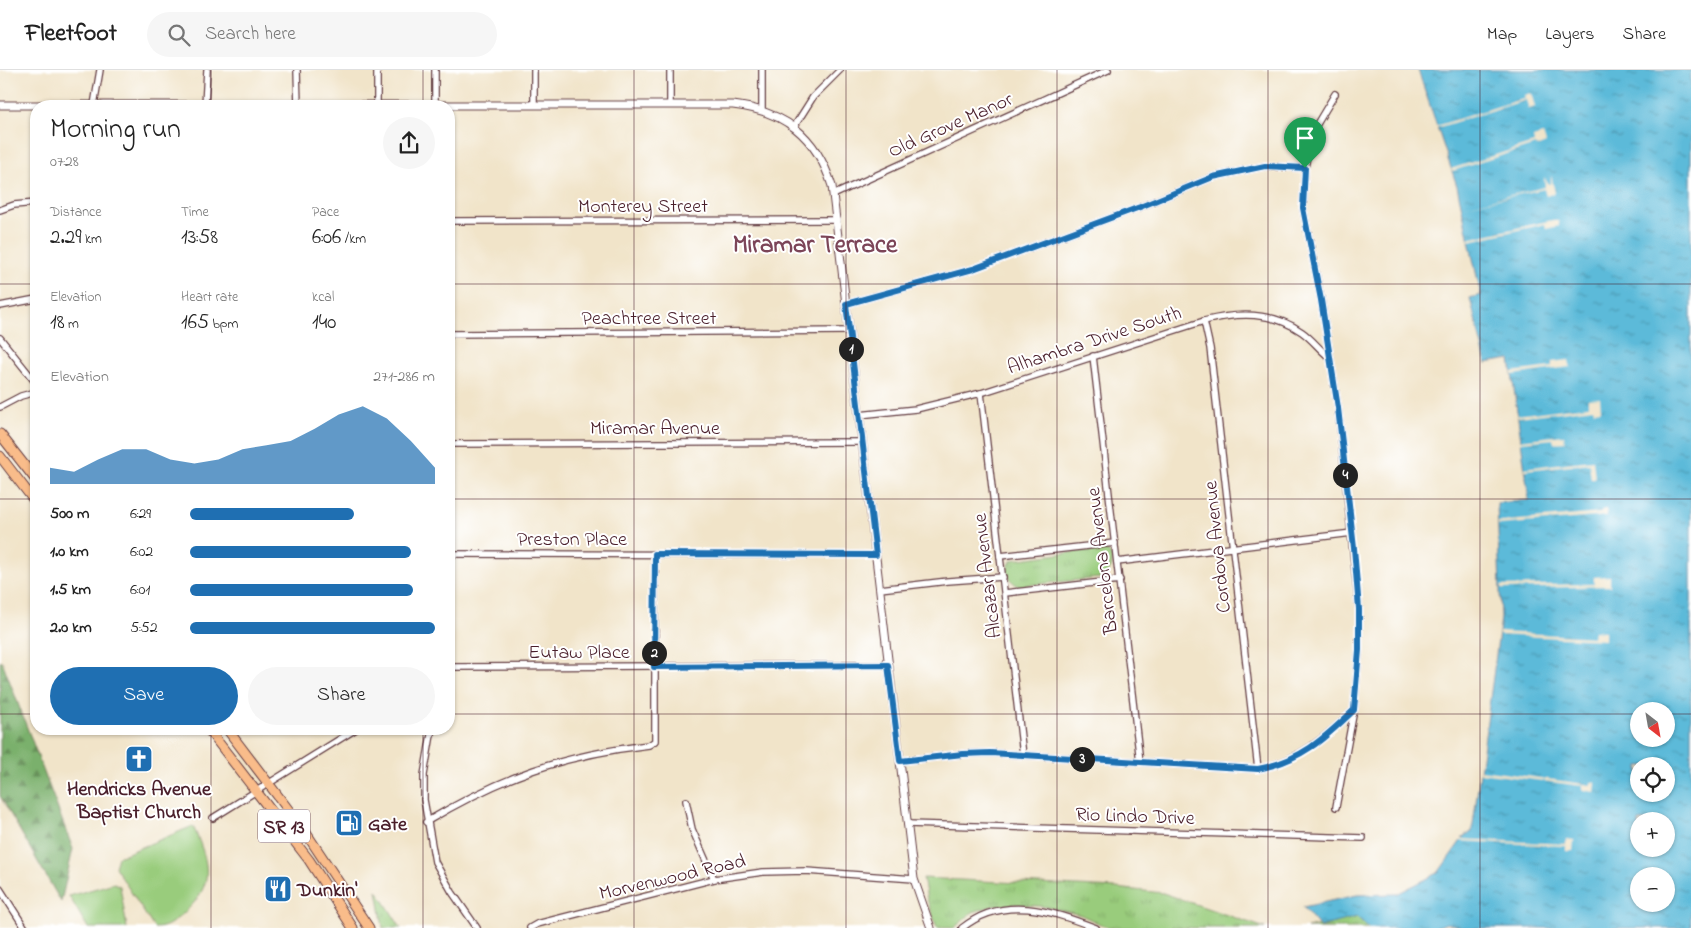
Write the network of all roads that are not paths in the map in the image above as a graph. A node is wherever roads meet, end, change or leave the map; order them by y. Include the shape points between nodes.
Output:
1 (100, 70) edge
2 (207, 70) edge
3 (297, 70) edge
4 (377, 70) edge
5 (435, 70) edge
6 (534, 70) edge
7 (670, 70) edge
8 (762, 70) edge
9 (840, 70) edge
10 (1108, 70) edge
11 (1335, 94) dead end
12 (95, 100) edge
13 (205, 100) edge
14 (298, 100) edge
15 (378, 100) edge
16 (435, 100) edge
17 (534, 105) junction
18 (670, 105) junction
19 (0, 106) edge
20 (30, 106) edge
21 (455, 106) edge
22 (762, 110) junction
23 (794, 127) junction
24 (1305, 168) junction
25 (833, 195) junction
26 (30, 204) edge
27 (0, 210) edge
28 (837, 220) junction
29 (455, 221) edge
30 (30, 300) edge
31 (846, 304) junction
32 (0, 306) edge
33 (1204, 321) junction
34 (849, 331) junction
35 (455, 334) edge
36 (0, 338) edge
37 (1093, 356) junction
38 (1328, 356) junction
39 (30, 376) edge
40 (981, 393) junction
41 (30, 394) edge
42 (0, 407) edge
43 (859, 416) junction
44 (0, 434) edge
45 (862, 442) junction
46 (455, 444) edge
47 (0, 456) edge
48 (30, 472) edge
49 (30, 488) edge
50 (1352, 533) junction
51 (1115, 543) junction
52 (1232, 548) junction
53 (455, 554) edge
54 (655, 554) junction
55 (876, 555) junction
56 (1000, 556) junction
57 (1117, 562) junction
58 (1003, 577) junction
59 (1120, 580) junction
60 (880, 588) junction
61 (1005, 593) junction
62 (888, 665) junction
63 (455, 667) edge
64 (654, 667) junction
65 (1354, 710) junction
66 (213, 735) edge
67 (232, 735) edge
68 (346, 735) edge
69 (431, 735) edge
70 (1023, 755) junction
71 (900, 761) junction
72 (1140, 762) junction
73 (1258, 769) junction
74 (269, 783) junction
75 (257, 790) junction
76 (686, 801) dead end
77 (1336, 807) dead end
78 (213, 818) dead end
79 (426, 822) junction
80 (907, 824) junction
81 (1363, 838) dead end
82 (315, 845) junction
83 (304, 853) junction
84 (714, 879) junction
85 (914, 879) junction
86 (0, 889) edge
87 (3, 899) edge
88 (24, 928) edge
89 (353, 928) edge
90 (369, 928) edge
91 (477, 928) edge
92 (530, 928) edge
93 (931, 928) edge
94 (962, 928) edge
95 (1096, 928) edge

1 - 12 street
2 - 13 street
3 - 14 street
4 - 15 street
5 - 16 street
6 - 17 street
7 - 18 street
8 - 22 street
9 - 23 street via 813,97
10 - 25 street, Old Grove Manor
11 - 24 street via 1314,128
17 - 18 street
17 - 21 street
18 - 22 street via 732,105
19 - 20 street
22 - 23 street
23 - 25 street via 822,161
24 - 31 street via 1265,166 1213,177 973,269
24 - 38 street via 1303,208
25 - 28 street
26 - 27 street
28 - 29 street, Monterey Street
28 - 31 street
30 - 32 street
31 - 34 street
33 - 37 street, Alhambra Drive South
33 - 38 street, Alhambra Drive South via 1235,314 1277,319 1303,332
33 - 52 street, Cordova Avenue via 1210,348
34 - 35 street, Peachtree Street
34 - 43 street
36 - 39 street
37 - 40 street, Alhambra Drive South
37 - 51 street, Barcelona Avenue
38 - 50 street via 1338,408
40 - 43 street, Alhambra Drive South via 916,409
40 - 56 street, Alcazar Avenue
41 - 42 street
43 - 45 street
44 - 48 main road
45 - 46 street, Miramar Avenue
45 - 55 street
47 - 49 main road
50 - 52 street
50 - 65 street via 1359,609
51 - 56 street
51 - 57 street, Barcelona Avenue
52 - 57 street
52 - 73 street, Cordova Avenue
53 - 54 street, Preston Place
54 - 55 street, Preston Place
54 - 64 street
55 - 60 street
56 - 58 street, Alcazar Avenue
57 - 59 street, Barcelona Avenue
58 - 60 street
58 - 61 street, Alcazar Avenue
59 - 61 street
59 - 72 street, Barcelona Avenue
60 - 62 street
61 - 70 street, Alcazar Avenue
62 - 64 street, Eutaw Place
62 - 71 street
63 - 64 street, Eutaw Place
64 - 79 street via 655,740 649,745 578,755 536,768 493,785
65 - 73 street via 1310,750
65 - 77 street
66 - 75 main road, SR 13
67 - 74 main road, SR 13
68 - 74 street
69 - 79 street via 424,775
70 - 71 street via 963,754
70 - 72 street
71 - 80 street
72 - 73 street
74 - 75 street
74 - 82 main road, SR 13
75 - 78 street
75 - 83 main road, SR 13
76 - 84 street via 692,829
79 - 91 street via 436,862
80 - 81 street, Rio Lindo Drive
80 - 85 street
82 - 83 main road
82 - 90 main road, SR 13
83 - 89 main road, SR 13
84 - 85 street, Morvenwood Road via 763,872 806,871
84 - 92 street, Morvenwood Road
85 - 93 street
86 - 87 street
87 - 88 street
94 - 95 street via 987,912 1016,909 1053,914

